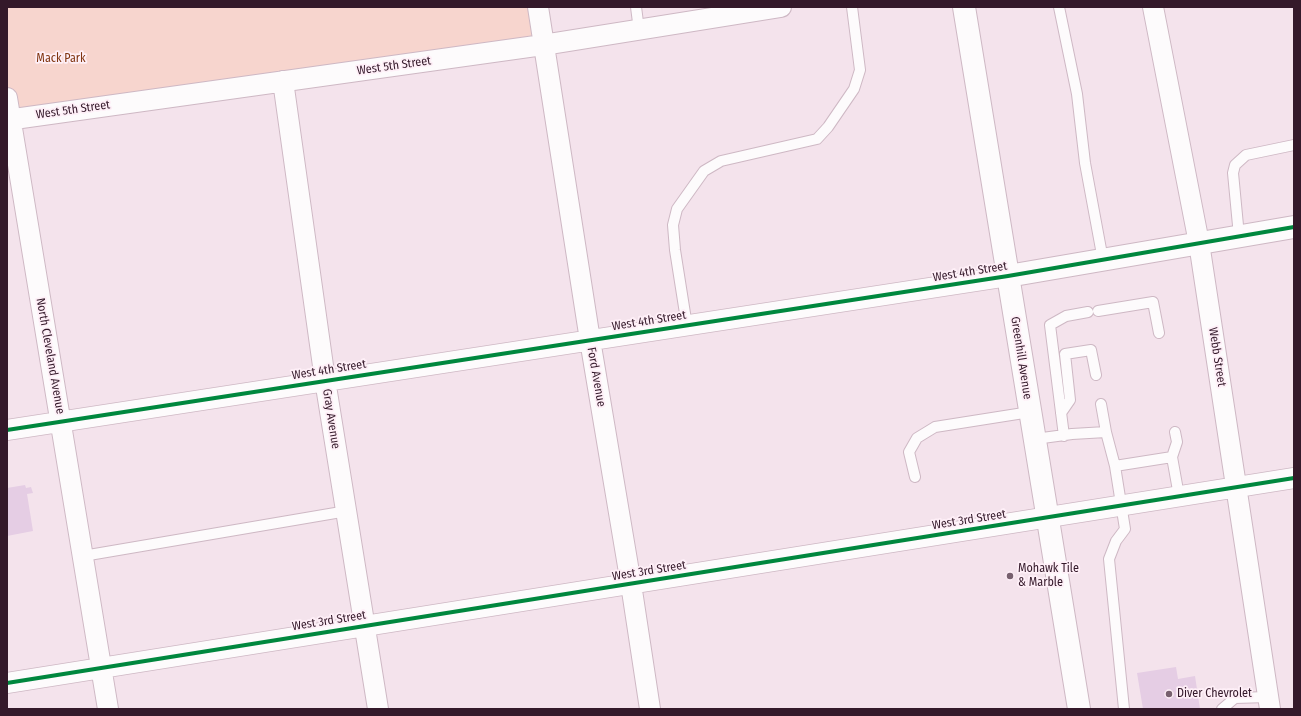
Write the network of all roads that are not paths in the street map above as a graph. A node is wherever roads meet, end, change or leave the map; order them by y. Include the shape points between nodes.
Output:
1 (538, 7) edge
2 (636, 7) edge
3 (781, 7) edge
4 (852, 7) edge
5 (964, 7) edge
6 (1059, 7) edge
7 (1153, 7) edge
8 (639, 30) junction
9 (543, 45) junction
10 (283, 81) junction
11 (7, 98) edge
12 (9, 119) edge
13 (1294, 146) edge
14 (1294, 227) edge
15 (1239, 236) junction
16 (1199, 243) junction
17 (1103, 260) junction
18 (1008, 276) junction
19 (687, 326) junction
20 (1159, 333) dead end
21 (590, 340) junction
22 (1096, 375) dead end
23 (325, 380) junction
24 (1101, 404) dead end
25 (1030, 412) junction
26 (1061, 413) junction
27 (61, 422) junction
28 (7, 430) edge
29 (1106, 432) junction
30 (1176, 432) dead end
31 (1064, 436) junction
32 (1034, 439) junction
33 (1172, 457) junction
34 (1115, 466) junction
35 (914, 477) dead end
36 (1294, 478) edge
37 (1237, 487) junction
38 (1179, 496) junction
39 (1122, 505) junction
40 (347, 511) junction
41 (1047, 518) junction
42 (83, 556) junction
43 (631, 584) junction
44 (366, 626) junction
45 (101, 668) junction
46 (7, 683) edge
47 (1269, 703) edge
48 (108, 709) edge
49 (378, 709) edge
50 (650, 709) edge
51 (1078, 709) edge
52 (1124, 709) edge
53 (1222, 709) edge

1 - 9 street, Ford Avenue
2 - 8 lane
3 - 8 street, West 5th Street
4 - 19 lane via 860,70 854,89 828,127 817,139 721,161 704,171 677,209 673,225 675,250
5 - 18 street, Greenhill Avenue
6 - 17 lane via 1077,94 1084,163
7 - 16 street, Webb Street
8 - 9 street, West 5th Street
9 - 10 street, West 5th Street
9 - 21 street, Ford Avenue
10 - 12 street, West 5th Street
10 - 23 street, Gray Avenue
11 - 12 street, North Cleveland Avenue
12 - 27 street, North Cleveland Avenue
13 - 15 lane via 1246,155 1235,165 1232,173
14 - 15 street, West 4th Street
15 - 16 street, West 4th Street
16 - 17 street, West 4th Street
16 - 37 street, Webb Street
17 - 18 street, West 4th Street
18 - 19 street, West 4th Street
18 - 25 street, Greenhill Avenue
19 - 21 street, West 4th Street
20 - 26 lane via 1153,302 1066,316 1050,325
21 - 23 street, West 4th Street
21 - 43 street, Ford Avenue
22 - 26 lane via 1091,350 1065,354 1070,400
23 - 27 street, West 4th Street
23 - 40 street, Gray Avenue
24 - 29 lane
25 - 32 street, Greenhill Avenue
25 - 35 lane via 935,426 917,438 909,452
26 - 31 lane
27 - 28 street, West 4th Street
27 - 42 street, North Cleveland Avenue
29 - 31 lane
29 - 34 lane
30 - 33 lane via 1177,442
31 - 32 lane
32 - 41 street, Greenhill Avenue
33 - 34 lane
33 - 38 lane
34 - 39 lane
36 - 37 street, West 3rd Street
37 - 38 street, West 3rd Street
37 - 47 street, Webb Street
38 - 39 street, West 3rd Street
39 - 41 street, West 3rd Street
39 - 52 lane via 1125,529 1116,541 1109,559
40 - 42 lane
40 - 44 street, Gray Avenue
41 - 43 street, West 3rd Street
41 - 51 street, Greenhill Avenue
42 - 45 street, North Cleveland Avenue
43 - 44 street, West 3rd Street
43 - 50 street, Ford Avenue
44 - 45 street, West 3rd Street
44 - 49 street, Gray Avenue
45 - 46 street, West 3rd Street
45 - 48 street, North Cleveland Avenue
47 - 53 lane via 1235,698

